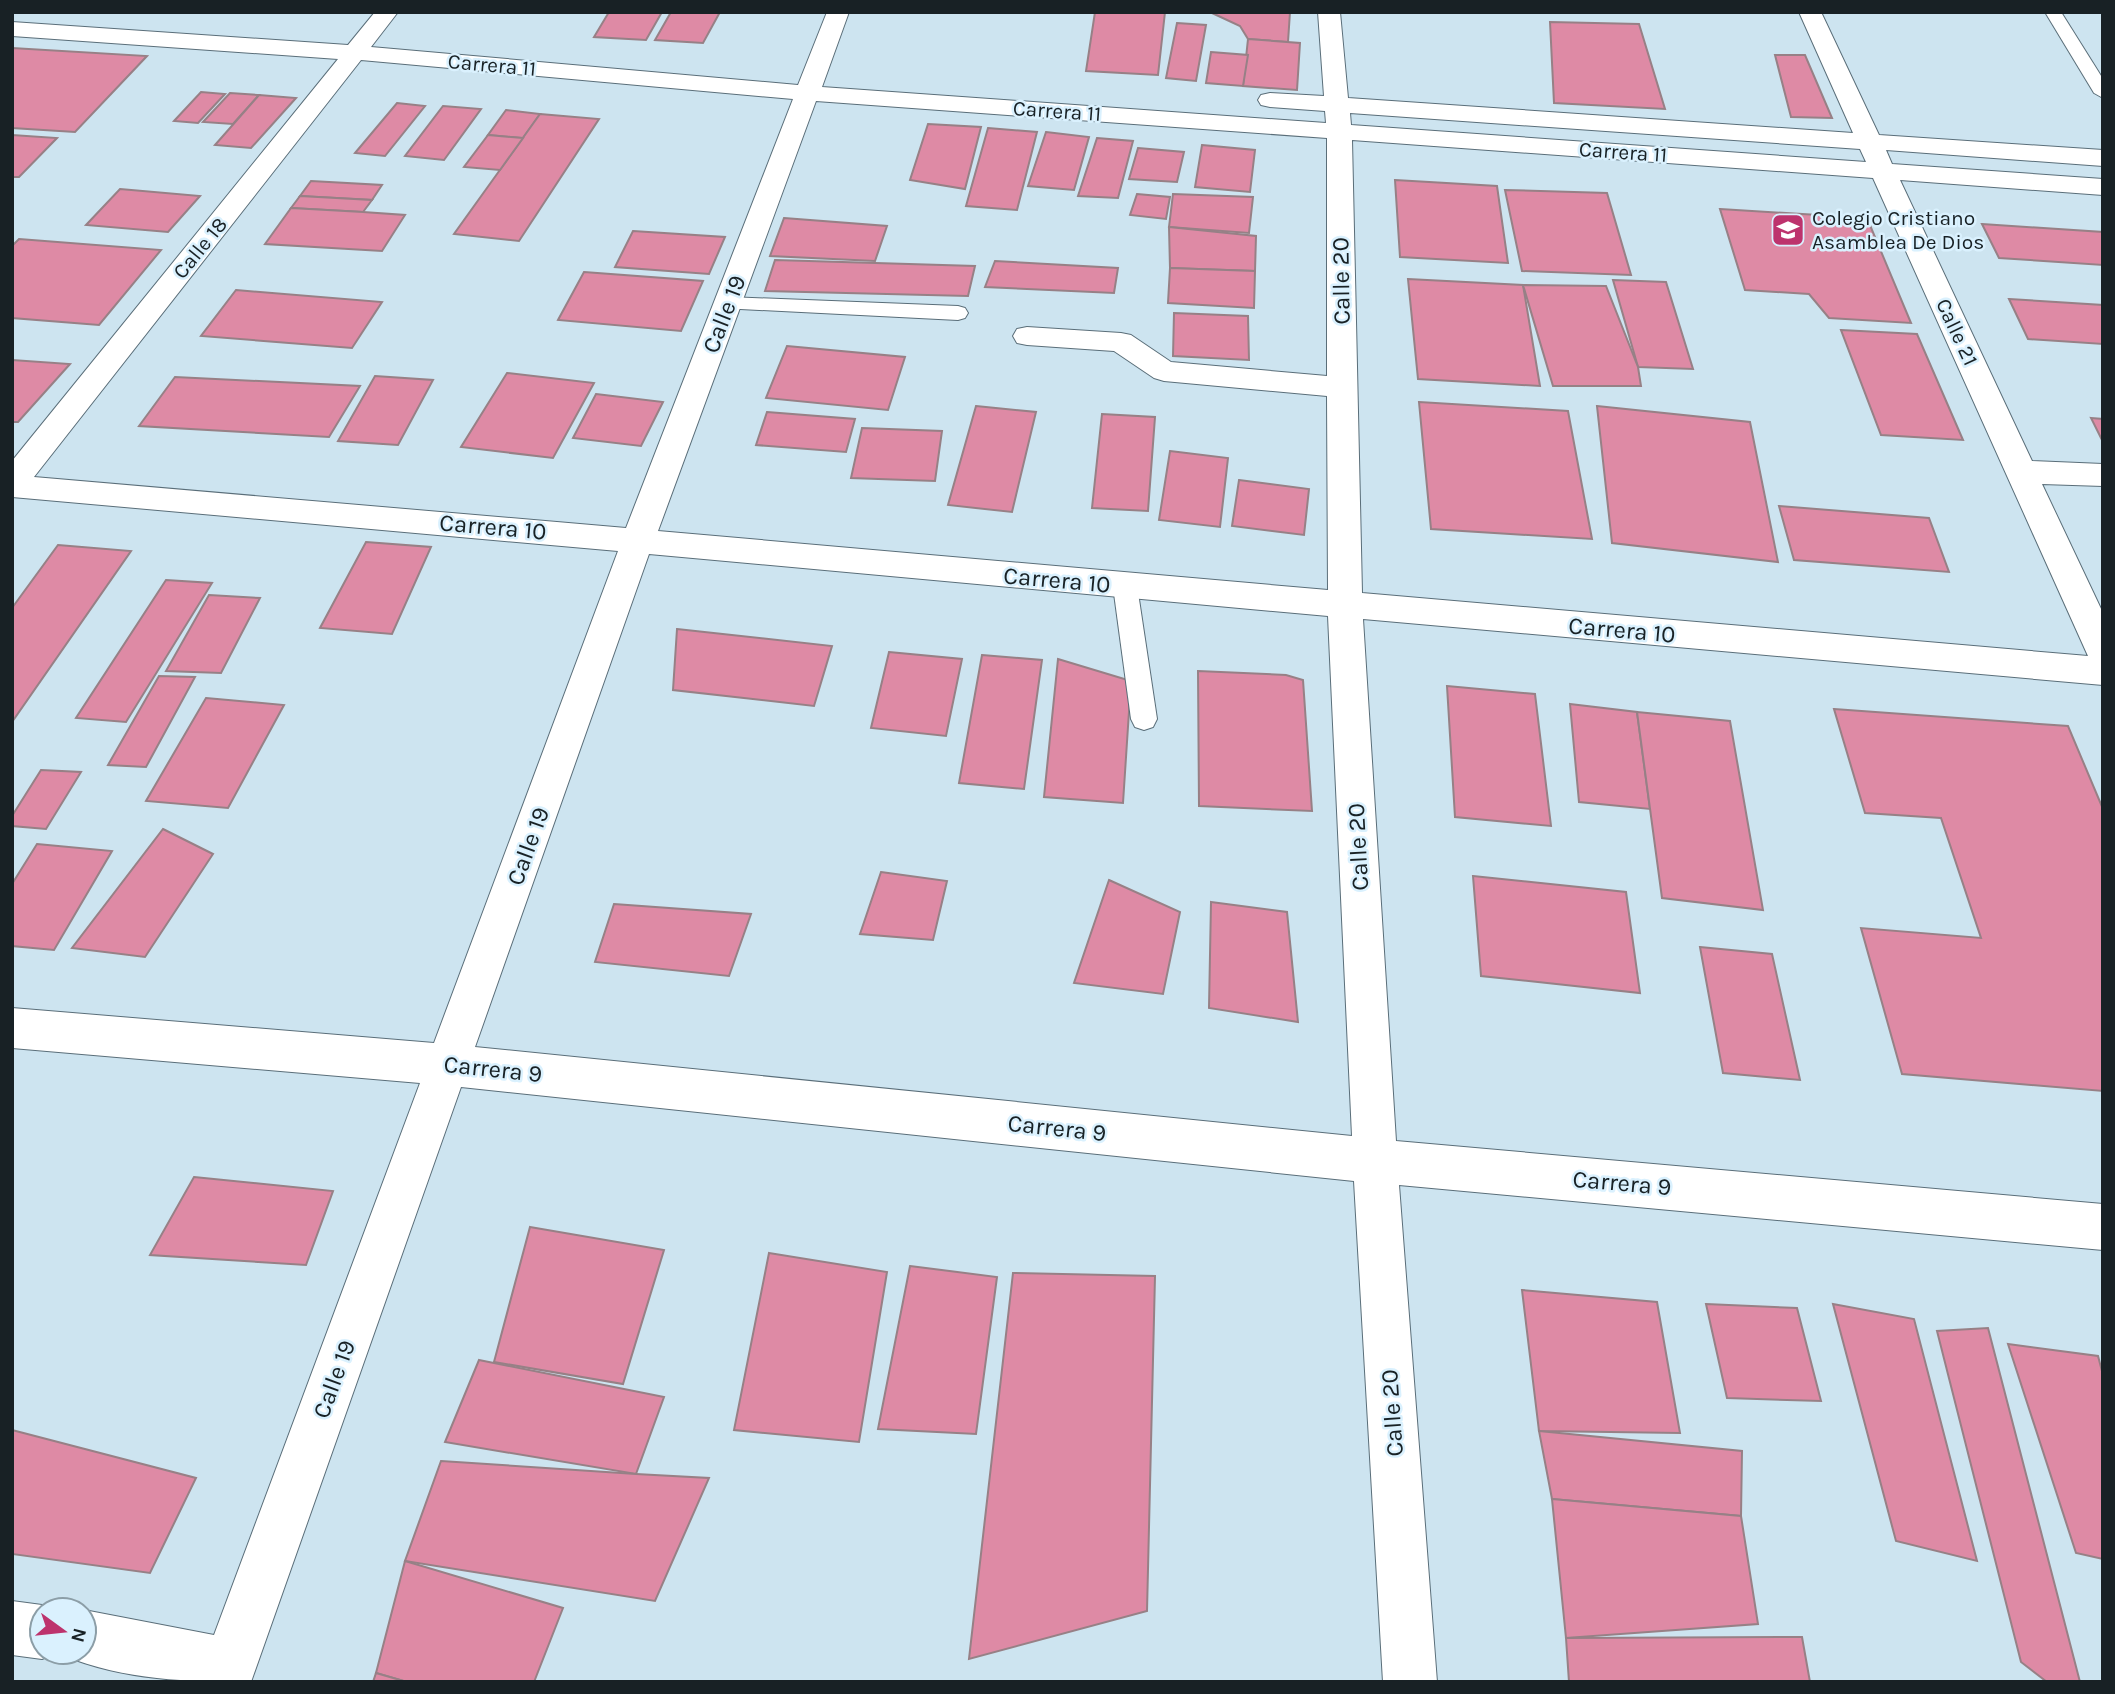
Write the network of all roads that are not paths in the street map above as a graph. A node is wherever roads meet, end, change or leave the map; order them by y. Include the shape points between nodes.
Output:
1 (387, 12) edge
2 (838, 12) edge
3 (1329, 12) edge
4 (1811, 12) edge
5 (2053, 12) edge
6 (12, 13) edge
7 (12, 29) edge
8 (363, 45) junction
9 (680, 59) dead end
10 (814, 74) junction
11 (2103, 93) edge
12 (1241, 98) dead end
13 (1338, 118) junction
14 (1870, 142) junction
15 (2103, 158) edge
16 (1884, 172) junction
17 (2103, 187) edge
18 (728, 303) junction
19 (958, 313) dead end
20 (1027, 336) dead end
21 (1342, 387) junction
22 (2021, 472) junction
23 (2103, 475) edge
24 (12, 484) edge
25 (638, 540) junction
26 (1125, 586) junction
27 (1345, 607) junction
28 (2103, 652) edge
29 (2103, 671) edge
30 (1144, 719) dead end
31 (12, 1028) edge
32 (449, 1065) junction
33 (1375, 1161) junction
34 (2103, 1227) edge
35 (98, 1641) edge
36 (227, 1674) edge
37 (1410, 1682) edge

1 - 8 street, Calle 18
2 - 10 street, Calle 19
3 - 13 street, Calle 20
4 - 14 street, Calle 21
5 - 11 lane
6 - 8 street, Carrera 11
7 - 8 street, Carrera 11
8 - 9 street, Carrera 11
8 - 10 street, Carrera 11
8 - 24 street, Calle 18
10 - 13 street, Carrera 11
10 - 18 street, Calle 19
12 - 13 street, Carrera 11
13 - 14 street, Carrera 11
13 - 16 street, Carrera 11
13 - 21 street, Calle 20
14 - 15 street, Carrera 11
14 - 16 street, Calle 21
16 - 17 street, Carrera 11
16 - 22 street, Calle 21
18 - 19 lane
18 - 25 street, Calle 19
20 - 21 street via 1121,342 1164,371
21 - 27 street, Calle 20
22 - 23 street
22 - 28 street, Calle 21
24 - 25 street, Carrera 10
25 - 26 street, Carrera 10
25 - 32 street, Calle 19
26 - 27 street, Carrera 10
26 - 30 lane
27 - 29 street, Carrera 10
27 - 33 street, Calle 20
31 - 32 street, Carrera 9
32 - 33 street, Carrera 9
32 - 36 street, Calle 19
33 - 34 street, Carrera 9
33 - 37 street, Calle 20
35 - 36 street

